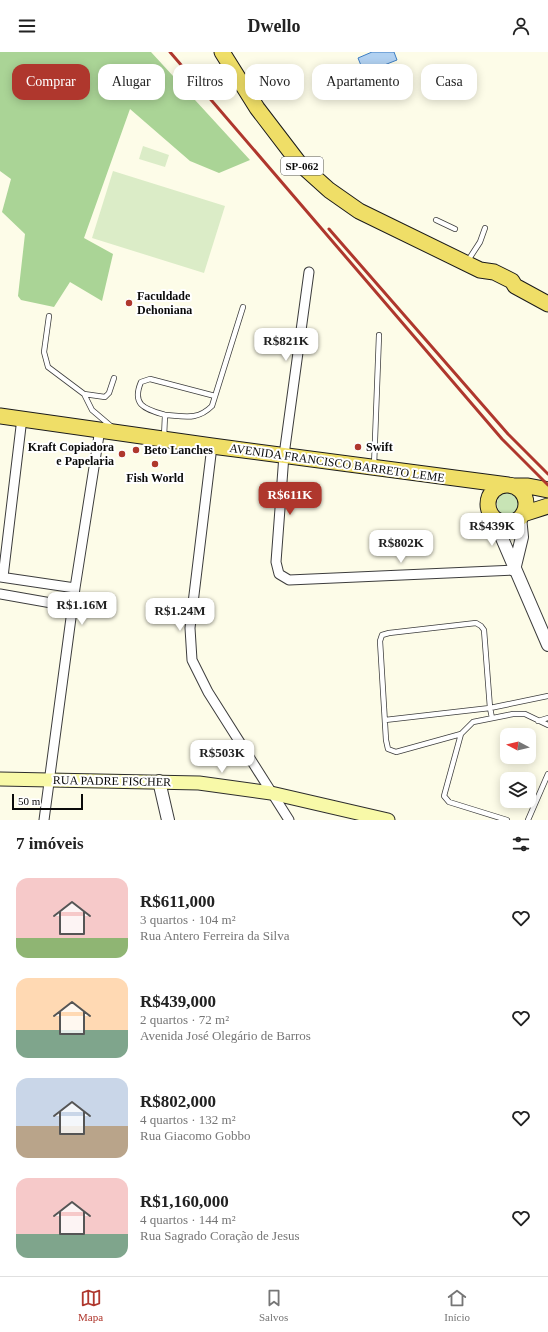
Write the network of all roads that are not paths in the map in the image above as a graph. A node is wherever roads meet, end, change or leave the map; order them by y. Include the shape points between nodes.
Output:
1 (222, 52) edge
2 (232, 52) edge
3 (258, 108) junction
4 (436, 220) dead end
5 (485, 228) dead end
6 (455, 229) dead end
7 (466, 263) junction
8 (309, 272) dead end
9 (548, 304) edge
10 (243, 307) dead end
11 (49, 316) dead end
12 (379, 335) dead end
13 (114, 378) dead end
14 (84, 394) junction
15 (215, 396) junction
16 (165, 415) junction
17 (0, 416) edge
18 (22, 418) junction
19 (100, 429) junction
20 (118, 432) junction
21 (164, 439) junction
22 (212, 446) junction
23 (284, 455) junction
24 (374, 468) junction
25 (460, 479) junction
26 (511, 486) junction
27 (548, 490) edge
28 (548, 506) edge
29 (491, 510) junction
30 (522, 516) junction
31 (514, 570) junction
32 (1, 577) edge
33 (75, 588) junction
34 (0, 594) edge
35 (74, 607) junction
36 (548, 645) edge
37 (548, 696) edge
38 (490, 708) junction
39 (492, 718) junction
40 (548, 718) edge
41 (385, 720) junction
42 (538, 721) junction
43 (548, 725) edge
44 (461, 734) junction
45 (548, 774) edge
46 (0, 779) edge
47 (50, 779) junction
48 (159, 781) junction
49 (271, 793) junction
50 (44, 820) edge
51 (168, 820) edge
52 (289, 820) edge
53 (388, 820) edge
54 (507, 820) edge
55 (528, 820) edge

1 - 3 main road, SP-062
2 - 3 main road, SP-062
3 - 7 main road, SP-062 via 300,163 330,190 359,211
4 - 6 lane
5 - 7 lane via 480,242
7 - 9 main road, SP-062 via 485,272 489,279 509,288 515,286
8 - 23 street
10 - 15 lane
11 - 14 lane via 44,352 48,367
12 - 24 lane
13 - 14 lane via 110,393 105,397
14 - 20 lane via 92,410
15 - 16 lane via 212,406 204,414 194,417
15 - 16 lane via 150,379 141,382 137,392 144,409
16 - 21 lane
17 - 18 main road, AVENIDA FRANCISCO BARRETO LEME
18 - 19 main road, AVENIDA FRANCISCO BARRETO LEME
18 - 32 street
19 - 20 main road, AVENIDA FRANCISCO BARRETO LEME
19 - 33 street
20 - 21 main road, AVENIDA FRANCISCO BARRETO LEME
21 - 22 main road, AVENIDA FRANCISCO BARRETO LEME
22 - 23 main road, AVENIDA FRANCISCO BARRETO LEME
22 - 49 street via 190,628 192,660 208,692
23 - 24 main road, AVENIDA FRANCISCO BARRETO LEME
23 - 31 street via 276,562 279,574 289,580
24 - 25 main road, AVENIDA FRANCISCO BARRETO LEME
25 - 26 main road, AVENIDA FRANCISCO BARRETO LEME
25 - 29 main road, AVENIDA FRANCISCO BARRETO LEME via 471,486
26 - 27 main road, AVENIDA FRANCISCO BARRETO LEME
26 - 29 main road via 497,489 492,493
26 - 30 main road via 518,489 525,498
28 - 30 main road
29 - 30 main road via 497,519 508,523
29 - 31 street
30 - 31 street via 522,537
31 - 36 street
32 - 33 street
33 - 35 street
34 - 35 street
35 - 47 street
37 - 38 lane
38 - 39 lane
38 - 41 lane
38 - 41 lane via 484,630 476,623 382,635 380,641
39 - 42 lane via 524,714
39 - 44 lane via 473,722
40 - 42 lane
41 - 44 lane via 388,749 396,752
42 - 43 lane
44 - 54 lane via 444,796 449,802
45 - 55 lane
46 - 47 main road, RUA PADRE FISCHER
47 - 48 main road, RUA PADRE FISCHER
47 - 50 street
48 - 49 main road, RUA PADRE FISCHER via 199,783
48 - 51 street
49 - 52 street
49 - 53 main road, RUA PADRE FISCHER

